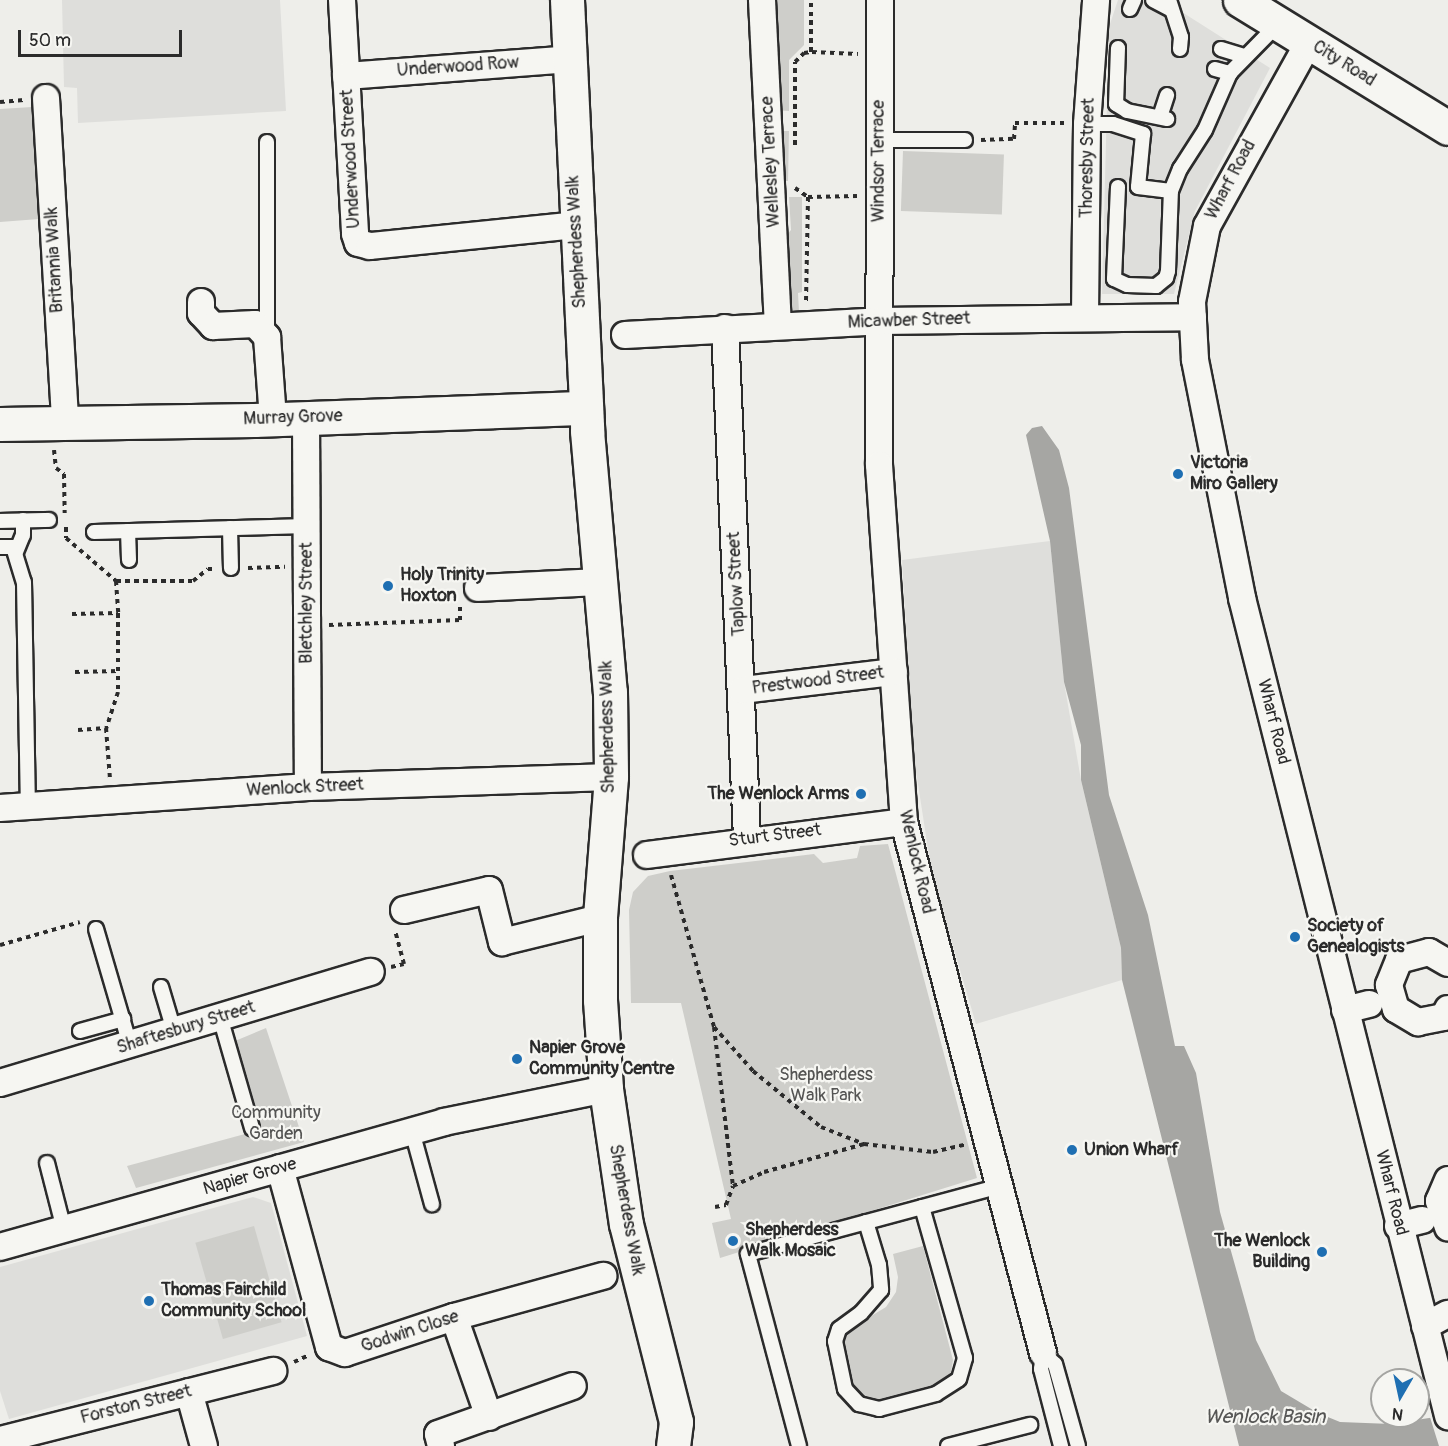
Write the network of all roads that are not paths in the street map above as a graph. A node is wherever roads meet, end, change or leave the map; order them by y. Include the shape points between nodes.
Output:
1 (342, 0) edge
2 (567, 0) edge
3 (762, 0) edge
4 (880, 0) edge
5 (1096, 0) edge
6 (1153, 0) edge
7 (1240, 0) edge
8 (1171, 5) edge
9 (1279, 24) junction
10 (1184, 42) dead end
11 (1309, 42) junction
12 (1118, 48) dead end
13 (1221, 49) dead end
14 (1244, 56) junction
15 (570, 59) junction
16 (1215, 69) dead end
17 (1230, 73) junction
18 (346, 76) junction
19 (1169, 97) dead end
20 (46, 98) dead end
21 (1127, 111) junction
22 (1087, 124) junction
23 (1123, 127) junction
24 (1448, 128) edge
25 (879, 140) junction
26 (965, 140) road end
27 (267, 142) dead end
28 (1118, 187) dead end
29 (1171, 191) junction
30 (575, 225) junction
31 (201, 302) dead end
32 (1085, 316) junction
33 (1193, 317) junction
34 (880, 321) junction
35 (778, 325) junction
36 (726, 328) junction
37 (625, 335) dead end
38 (267, 337) junction
39 (586, 408) junction
40 (306, 418) junction
41 (273, 419) junction
42 (65, 421) junction
43 (0, 424) edge
44 (23, 520) junction
45 (49, 520) dead end
46 (0, 521) edge
47 (307, 526) junction
48 (230, 528) junction
49 (128, 531) junction
50 (94, 532) dead end
51 (0, 547) edge
52 (16, 552) junction
53 (129, 560) dead end
54 (231, 568) dead end
55 (601, 582) junction
56 (478, 588) road end
57 (894, 672) junction
58 (742, 690) junction
59 (611, 777) junction
60 (308, 787) junction
61 (28, 806) junction
62 (0, 808) edge
63 (904, 822) junction
64 (747, 839) junction
65 (658, 852) road end
66 (404, 910) road end
67 (600, 918) junction
68 (96, 929) road end
69 (1448, 963) edge
70 (371, 972) road end
71 (161, 987) dead end
72 (1379, 1002) junction
73 (1448, 1009) edge
74 (1345, 1010) junction
75 (220, 1017) junction
76 (123, 1019) junction
77 (80, 1031) dead end
78 (174, 1031) junction
79 (130, 1045) junction
80 (0, 1083) edge
81 (606, 1089) junction
82 (252, 1128) dead end
83 (420, 1129) junction
84 (47, 1163) dead end
85 (280, 1168) junction
86 (1448, 1180) edge
87 (1000, 1186) junction
88 (432, 1203) dead end
89 (922, 1207) junction
90 (1428, 1221) edge
91 (867, 1222) junction
92 (64, 1229) junction
93 (0, 1247) edge
94 (620, 1271) junction
95 (1448, 1314) edge
96 (453, 1317) junction
97 (1425, 1326) junction
98 (1043, 1353) junction
99 (273, 1371) road end
100 (573, 1386) dead end
101 (189, 1392) junction
102 (1448, 1416) edge
103 (489, 1417) junction
104 (1030, 1425) dead end
105 (0, 1440) edge
106 (204, 1446) edge
107 (441, 1446) edge
108 (673, 1446) edge
109 (799, 1446) edge
110 (948, 1446) edge
111 (1061, 1446) edge
112 (1078, 1446) edge

1 - 18 street, Underwood Street
2 - 15 main road, Shepherdess Walk
3 - 35 street, Wellesley Terrace
4 - 25 street, Windsor Terrace
5 - 22 street, Thoresby Street
6 - 8 lane
7 - 9 main road, City Road
8 - 10 lane
9 - 11 main road, City Road
9 - 14 lane
11 - 24 main road, City Road
11 - 33 street, Wharf Road via 1215,205 1207,226
12 - 21 lane via 1114,96 1116,104
13 - 14 lane
14 - 17 lane
15 - 18 street, Underwood Row
15 - 30 main road, Shepherdess Walk
16 - 17 lane
17 - 29 lane via 1215,89
18 - 30 street, Underwood Street via 358,243 370,246
19 - 21 lane via 1164,118
20 - 42 street, Britannia Walk
21 - 23 lane
22 - 23 lane
22 - 32 street, Thoresby Street
23 - 29 lane via 1143,134 1138,187
25 - 26 lane
25 - 34 street, Windsor Terrace
27 - 38 lane
28 - 29 lane via 1112,273 1119,283 1156,286 1166,278
30 - 39 main road, Shepherdess Walk
31 - 38 street via 201,314 213,326 255,324
32 - 33 street, Micawber Street
32 - 34 street, Micawber Street
33 - 74 street, Wharf Road via 1194,360 1242,598
34 - 35 street, Micawber Street
34 - 57 street, Wenlock Road via 879,465
35 - 36 street, Micawber Street
36 - 37 street, Micawber Street
36 - 58 street, Taplow Street
38 - 41 street
39 - 40 main road, Murray Grove
39 - 55 main road, Shepherdess Walk
40 - 41 main road, Murray Grove
40 - 47 street, Bletchley Street
41 - 42 main road, Murray Grove
42 - 43 main road, Murray Grove
44 - 45 lane
44 - 46 lane
44 - 52 lane via 23,535
47 - 48 lane
47 - 60 street, Bletchley Street
48 - 49 lane
48 - 54 lane
49 - 50 lane
49 - 53 lane
51 - 52 lane via 13,547
52 - 61 lane via 24,582
55 - 56 street
55 - 59 main road, Shepherdess Walk via 610,692
57 - 58 street, Prestwood Street
57 - 63 street, Wenlock Road
58 - 64 street, Taplow Street
59 - 60 street, Wenlock Street
59 - 67 main road, Shepherdess Walk
60 - 61 street, Wenlock Street
61 - 62 street, Wenlock Street
63 - 64 street, Sturt Street
63 - 87 street, Wenlock Road
64 - 65 street, Sturt Street
66 - 67 street via 489,890 502,942
67 - 81 main road, Shepherdess Walk
68 - 76 lane
69 - 72 street via 1429,952 1399,960
70 - 75 street, Shaftesbury Street
71 - 78 lane
72 - 73 street via 1418,1022 1444,1017
72 - 74 street
74 - 90 street, Wharf Road
75 - 78 street, Shaftesbury Street
75 - 82 lane
76 - 77 lane
76 - 79 lane
78 - 79 street, Shaftesbury Street
79 - 80 street, Shaftesbury Street
81 - 83 street, Napier Grove
81 - 94 main road, Shepherdess Walk
83 - 85 street, Napier Grove
83 - 88 lane
84 - 92 lane
85 - 92 street, Napier Grove
85 - 96 street, Godwin Close via 329,1347 345,1353
86 - 90 street
87 - 89 lane
87 - 98 street, Wenlock Road
89 - 91 lane
89 - 91 lane via 965,1358 958,1379 936,1394 879,1409 859,1404 845,1389 835,1341 839,1329 861,1313 881,1290 879,1265
90 - 97 street, Wharf Road
91 - 109 lane via 748,1254
92 - 93 street, Napier Grove
94 - 96 street, Godwin Close
94 - 108 main road, Shepherdess Walk via 676,1422
95 - 97 street
96 - 103 street
97 - 102 street, Wharf Road
98 - 111 lane via 1041,1369
98 - 112 lane via 1055,1364
99 - 101 street, Forston Street
100 - 103 street
101 - 105 street, Forston Street
101 - 106 street
103 - 107 street via 438,1434
104 - 110 lane

